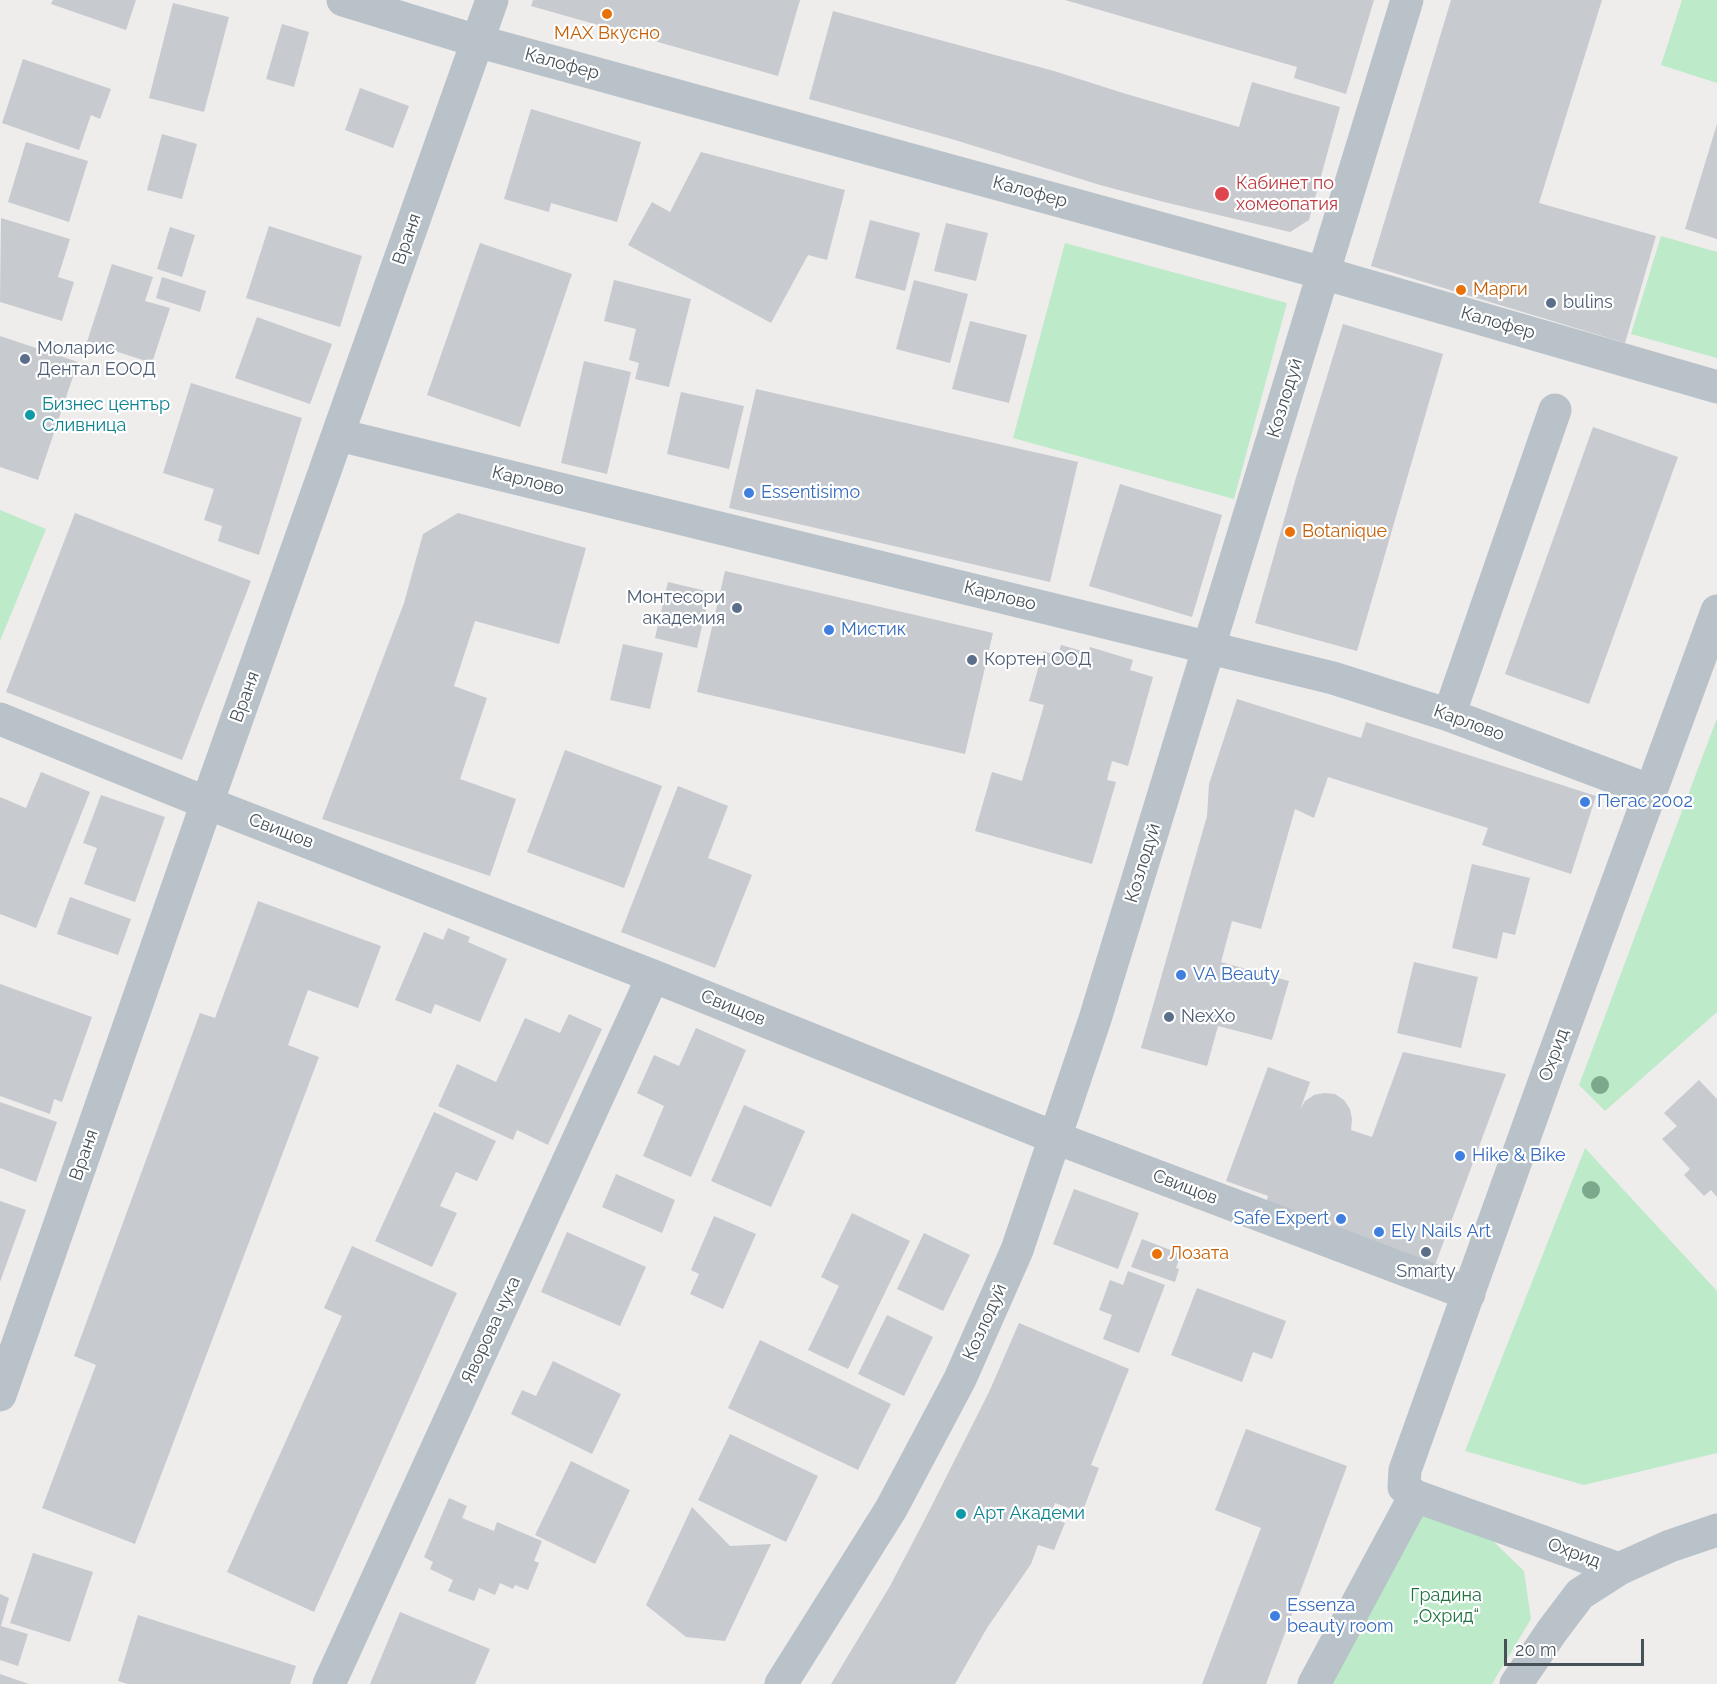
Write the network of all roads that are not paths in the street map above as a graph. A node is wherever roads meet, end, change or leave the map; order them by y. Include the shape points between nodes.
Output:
1 (343, 0) edge
2 (492, 0) edge
3 (1407, 0) edge
4 (477, 41) junction
5 (1323, 273) junction
6 (1717, 387) edge
7 (1555, 410) dead end
8 (339, 435) junction
9 (1717, 611) edge
10 (1210, 646) junction
11 (1449, 715) junction
12 (0, 719) edge
13 (1651, 791) junction
14 (207, 802) junction
15 (653, 976) junction
16 (1056, 1138) junction
17 (1468, 1294) junction
18 (0, 1395) edge
19 (1415, 1496) junction
20 (1717, 1530) edge
21 (1619, 1569) junction
22 (329, 1684) edge
23 (781, 1684) edge
24 (1314, 1684) edge
25 (1516, 1684) edge

1 - 4 street, Калофер
2 - 4 street, Враня
3 - 5 street, Козлодуй
4 - 5 street, Калофер
4 - 8 street, Враня
5 - 6 street, Калофер
5 - 10 street, Козлодуй
7 - 11 street
8 - 10 street, Карлово
8 - 14 street, Враня
9 - 13 street, Охрид
10 - 11 street, Карлово via 1333,678
10 - 16 street, Козлодуй
11 - 13 street, Карлово
12 - 14 street, Свищов
13 - 17 street, Охрид
14 - 15 street, Свищов
14 - 18 street, Враня
15 - 16 street, Свищов
15 - 22 street, Яворова чука
16 - 17 street, Свищов
16 - 23 street, Козлодуй via 1017,1250 960,1379 891,1509
17 - 19 street, Охрид via 1405,1470 1404,1487
19 - 21 street, Охрид
19 - 24 street
20 - 21 street
21 - 25 street, Охрид via 1580,1594

